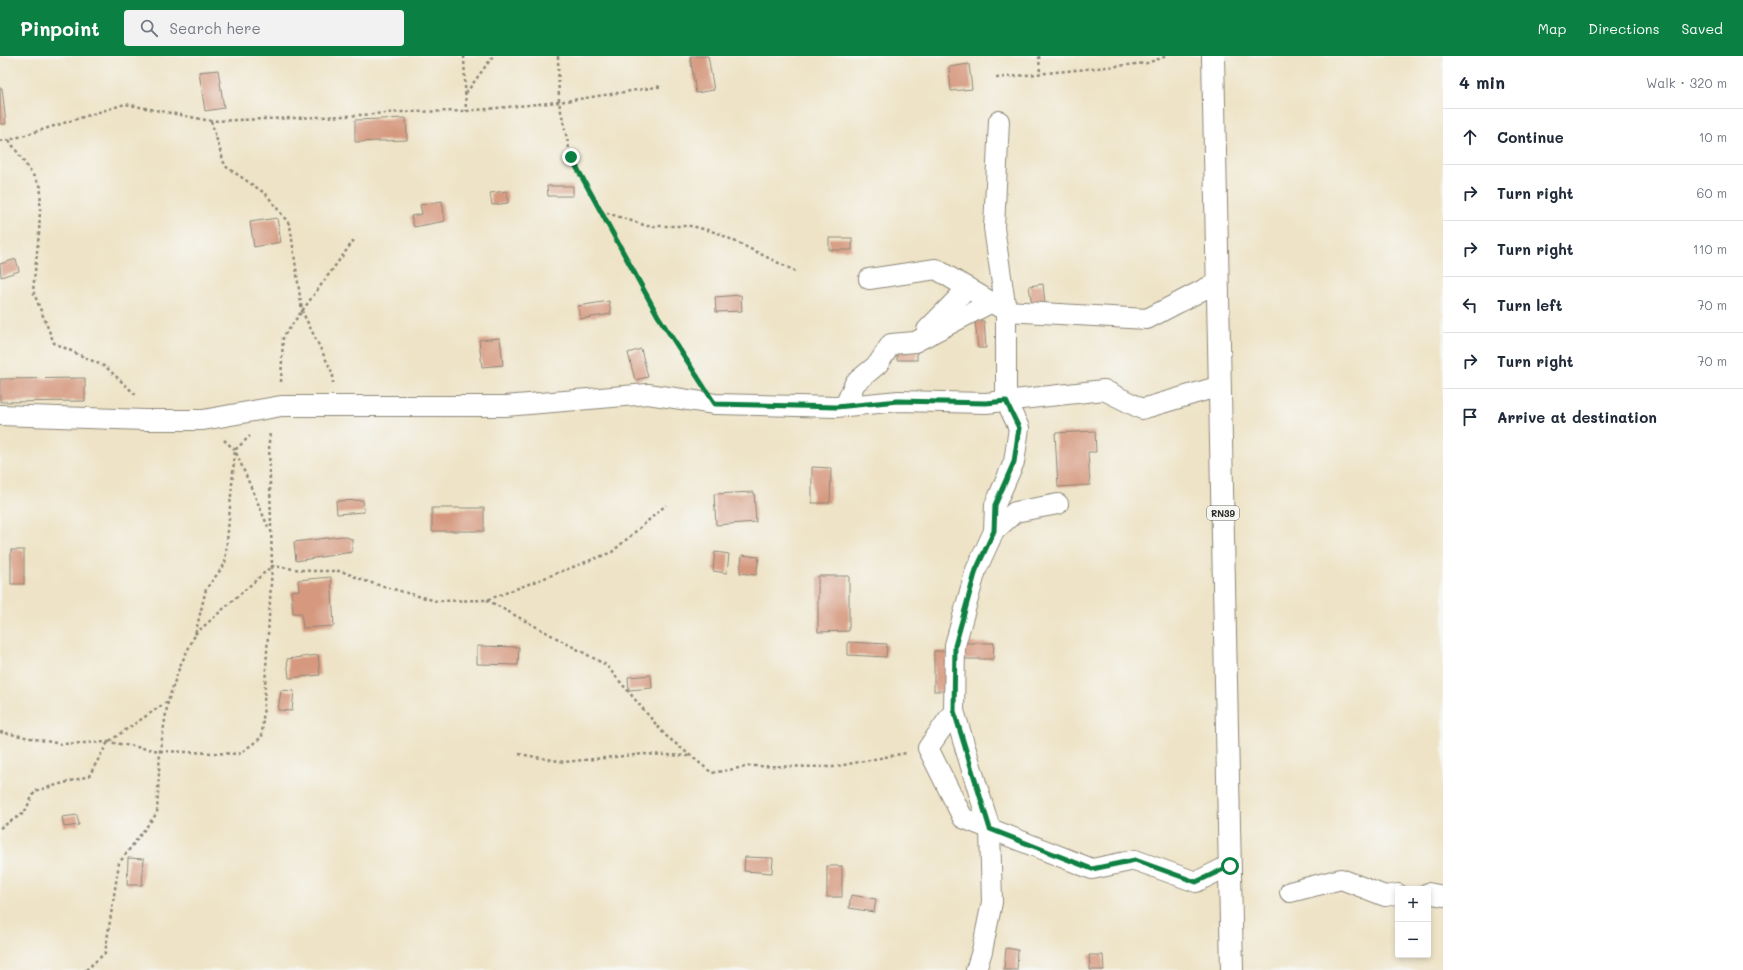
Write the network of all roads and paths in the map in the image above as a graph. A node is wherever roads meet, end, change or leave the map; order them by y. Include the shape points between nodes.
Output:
1 (464, 56) edge
2 (493, 56) edge
3 (558, 56) edge
4 (1039, 56) edge
5 (1167, 56) edge
6 (1213, 56) edge
7 (1040, 74) junction
8 (996, 78) dead end
9 (663, 86) dead end
10 (465, 93) junction
11 (559, 102) junction
12 (466, 111) junction
13 (211, 121) junction
14 (999, 121) dead end
15 (9, 140) junction
16 (0, 141) edge
17 (600, 211) junction
18 (354, 240) dead end
19 (795, 271) dead end
20 (869, 279) dead end
21 (1218, 282) junction
22 (968, 288) junction
23 (999, 307) junction
24 (302, 311) junction
25 (915, 342) junction
26 (1220, 386) junction
27 (1006, 401) junction
28 (715, 404) junction
29 (281, 406) junction
30 (332, 406) junction
31 (845, 406) junction
32 (0, 415) edge
33 (160, 420) junction
34 (203, 420) junction
35 (252, 435) dead end
36 (235, 450) junction
37 (1058, 504) dead end
38 (666, 505) dead end
39 (994, 531) junction
40 (270, 532) junction
41 (272, 566) junction
42 (487, 600) junction
43 (195, 635) junction
44 (168, 701) junction
45 (954, 711) junction
46 (0, 732) edge
47 (108, 742) junction
48 (928, 748) junction
49 (160, 750) junction
50 (518, 754) dead end
51 (690, 756) junction
52 (0, 828) edge
53 (990, 829) junction
54 (1230, 866) junction
55 (1290, 892) dead end
56 (1395, 894) edge
57 (1431, 894) edge
58 (1443, 896) edge
59 (86, 970) edge
60 (976, 970) edge
61 (1232, 970) edge

1 - 10 path
2 - 10 path
3 - 11 path
4 - 7 path
5 - 7 path via 1147,63
6 - 21 highway, RN39
7 - 8 path
9 - 11 path
10 - 12 path
11 - 12 path
11 - 17 path via 571,157
12 - 13 path
13 - 15 path via 125,104
13 - 24 path via 225,166 266,194 290,225
14 - 23 street via 994,228
15 - 16 path
15 - 33 path via 41,187 33,292 54,343 106,367
17 - 19 path via 646,226 692,226 718,233
17 - 28 path via 658,316
18 - 24 path
20 - 22 street via 936,269
21 - 23 street via 1147,319
21 - 26 highway, RN39
22 - 23 street
22 - 25 street
23 - 25 street
23 - 27 street
24 - 29 path via 283,337
24 - 30 path via 333,374
25 - 31 street via 892,344 878,364 855,383
26 - 27 street via 1142,409 1104,390
26 - 54 highway, RN39
27 - 31 street via 898,401
27 - 39 street via 1019,428 1014,462 995,505
28 - 30 street via 648,394 504,406
28 - 31 street
29 - 30 street
29 - 34 street
29 - 40 path via 273,414 268,442
32 - 33 street
33 - 34 street
34 - 36 path
35 - 36 path
36 - 40 path
36 - 43 path via 225,564 206,589
37 - 39 street via 1015,512
38 - 42 path via 612,552
39 - 45 street via 976,570 955,646
40 - 41 path
41 - 42 path via 341,570 368,582 436,601
41 - 43 path
41 - 49 path via 262,737 239,754
42 - 51 path via 606,665 665,735
43 - 44 path via 180,666
44 - 47 path
44 - 49 path
45 - 48 street
45 - 53 street
46 - 47 path via 61,744
47 - 49 path
47 - 52 path via 89,776 34,791 24,813
48 - 51 path via 833,767 750,766 712,773
48 - 53 street via 963,818
49 - 59 path via 157,813 119,863 105,953
50 - 51 path via 564,762 644,754
53 - 54 street via 1092,869 1135,860 1196,882
53 - 60 street via 992,902
54 - 61 highway, RN39
55 - 56 street via 1341,879 1385,896
57 - 58 street

